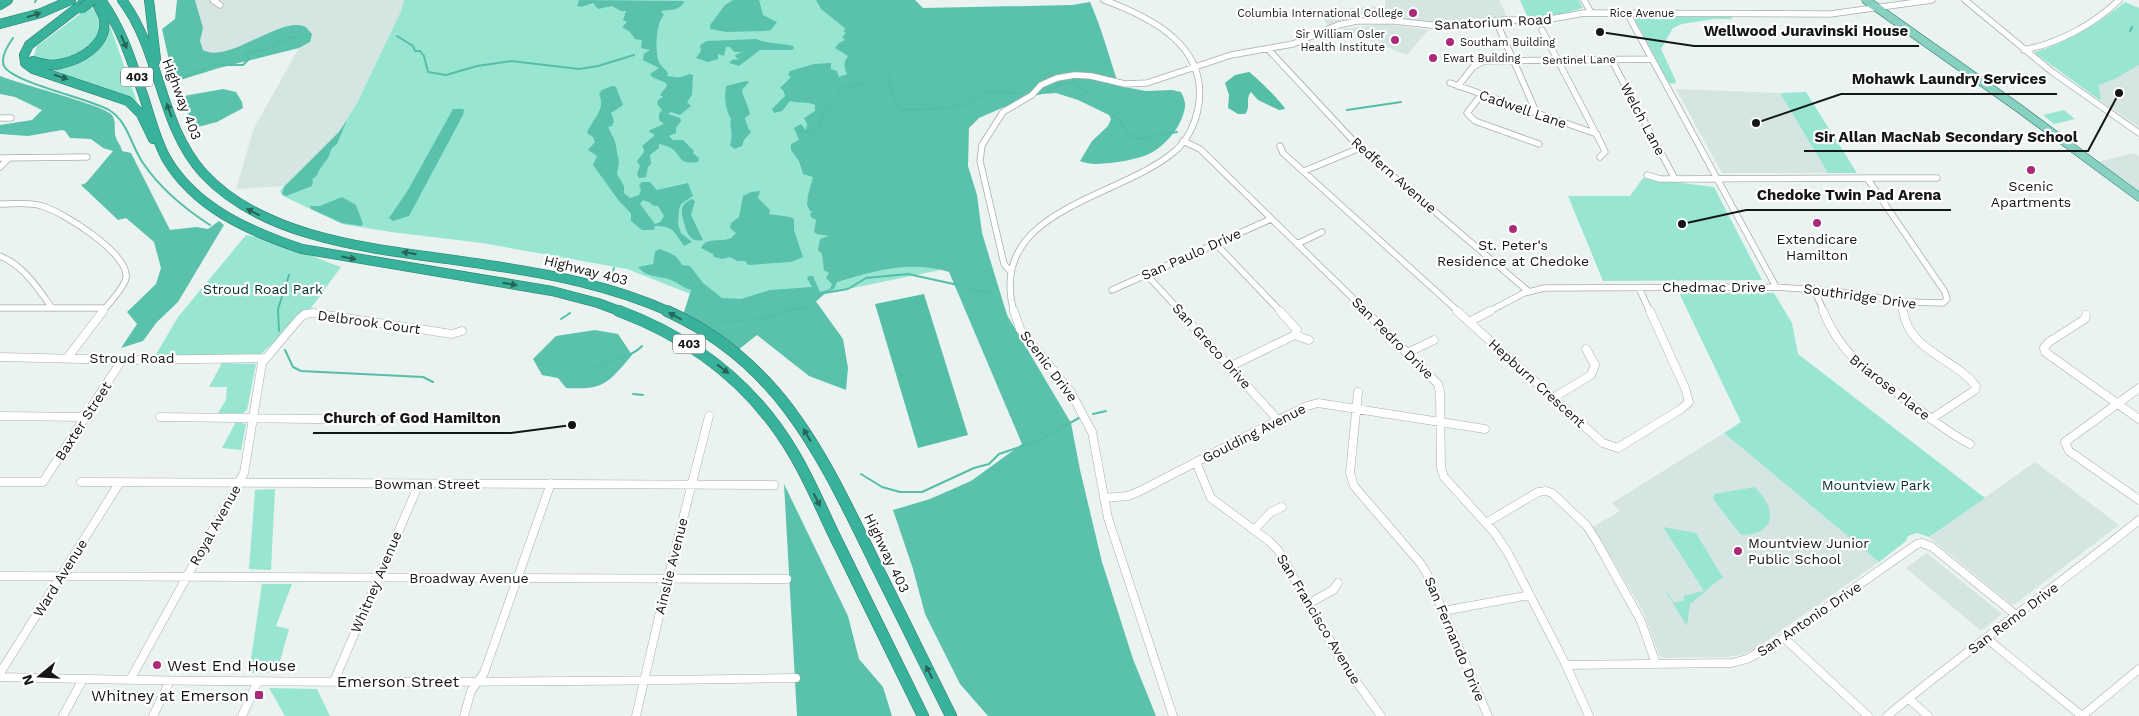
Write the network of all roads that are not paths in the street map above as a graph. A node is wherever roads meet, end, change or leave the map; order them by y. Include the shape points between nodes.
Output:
1 (8, 0) edge
2 (88, 0) edge
3 (93, 0) edge
4 (100, 0) edge
5 (122, 0) edge
6 (149, 0) edge
7 (213, 0) edge
8 (1104, 0) edge
9 (1584, 0) edge
10 (1866, 0) edge
11 (1932, 0) edge
12 (1965, 0) edge
13 (2119, 0) edge
14 (69, 1) edge
15 (0, 5) edge
16 (220, 5) dead end
17 (1877, 5) edge
18 (79, 9) junction
19 (1591, 13) junction
20 (1627, 13) junction
21 (1496, 21) junction
22 (0, 24) edge
23 (1542, 30) dead end
24 (1268, 49) junction
25 (2024, 50) junction
26 (1611, 59) junction
27 (1652, 59) junction
28 (1558, 60) junction
29 (1514, 61) junction
30 (1196, 66) junction
31 (153, 67) junction
32 (1979, 81) junction
33 (1450, 83) dead end
34 (1458, 86) junction
35 (1482, 94) junction
36 (1537, 114) junction
37 (0, 118) edge
38 (10, 118) dead end
39 (2139, 133) edge
40 (1597, 134) junction
41 (1183, 141) junction
42 (1539, 144) dead end
43 (1280, 146) dead end
44 (1360, 148) junction
45 (88, 157) dead end
46 (166, 157) junction
47 (1600, 157) dead end
48 (0, 158) edge
49 (9, 158) junction
50 (0, 167) edge
51 (1304, 171) junction
52 (1647, 175) dead end
53 (2100, 175) junction
54 (1867, 178) junction
55 (1937, 178) dead end
56 (1675, 179) junction
57 (1717, 180) junction
58 (2117, 181) junction
59 (2139, 197) edge
60 (0, 204) edge
61 (2139, 204) edge
62 (1271, 219) junction
63 (1322, 232) dead end
64 (1216, 244) junction
65 (1296, 244) junction
66 (0, 256) edge
67 (1012, 272) junction
68 (1146, 274) junction
69 (1776, 287) junction
70 (1639, 288) junction
71 (1814, 289) junction
72 (1112, 290) dead end
73 (1528, 291) junction
74 (1901, 303) junction
75 (0, 308) edge
76 (52, 308) junction
77 (104, 308) junction
78 (2086, 315) dead end
79 (1469, 322) junction
80 (462, 331) dead end
81 (1295, 335) junction
82 (1309, 340) dead end
83 (1434, 340) dead end
84 (1586, 349) dead end
85 (1409, 352) junction
86 (0, 357) edge
87 (68, 357) junction
88 (265, 358) junction
89 (122, 360) junction
90 (1231, 366) junction
91 (2139, 388) edge
92 (1358, 392) dead end
93 (1553, 398) junction
94 (2117, 404) junction
95 (1356, 409) junction
96 (0, 416) edge
97 (709, 416) dead end
98 (86, 417) junction
99 (160, 417) dead end
100 (253, 419) junction
101 (1932, 419) junction
102 (2139, 419) edge
103 (392, 420) dead end
104 (1278, 420) junction
105 (1440, 422) junction
106 (1485, 429) dead end
107 (1970, 444) dead end
108 (1196, 462) junction
109 (0, 482) edge
110 (81, 482) dead end
111 (120, 482) junction
112 (239, 482) junction
113 (551, 483) junction
114 (419, 484) junction
115 (691, 485) junction
116 (774, 485) dead end
117 (1104, 498) junction
118 (2139, 500) edge
119 (1282, 507) dead end
120 (2139, 520) edge
121 (1486, 523) junction
122 (1254, 530) junction
123 (0, 576) edge
124 (62, 576) junction
125 (187, 576) junction
126 (378, 578) junction
127 (516, 578) junction
128 (668, 579) junction
129 (787, 579) dead end
130 (1338, 584) dead end
131 (1530, 595) junction
132 (1308, 604) junction
133 (1443, 611) junction
134 (2016, 615) junction
135 (1784, 638) junction
136 (1986, 638) junction
137 (1656, 664) junction
138 (1566, 665) junction
139 (2139, 669) edge
140 (0, 673) edge
141 (0, 677) edge
142 (796, 678) dead end
143 (83, 679) junction
144 (130, 680) junction
145 (258, 680) junction
146 (170, 681) junction
147 (334, 681) junction
148 (478, 681) junction
149 (643, 681) junction
150 (1909, 699) junction
151 (63, 716) edge
152 (153, 716) edge
153 (242, 716) edge
154 (464, 716) edge
155 (636, 716) edge
156 (923, 716) edge
157 (951, 716) edge
158 (1173, 716) edge
159 (1381, 716) edge
160 (1488, 716) edge
161 (1588, 716) edge
162 (1868, 716) edge
163 (1887, 716) edge
164 (1928, 716) edge
165 (2082, 716) edge

1 - 15 highway
2 - 18 highway, bridge
3 - 18 highway, bridge
3 - 18 highway via 104,16 106,27 94,48 80,57 57,64 31,60 29,52 33,47
4 -> 46 highway, Highway 403 / 403 via 115,20 131,57
5 - 31 highway, Highway 403 / 403 via 136,20
6 - 31 highway via 156,59
7 - 16 street
8 - 30 street, Scenic Drive via 1160,25 1182,46
9 - 19 street
10 - 17 main road
11 - 17 street, Rice Avenue
12 - 25 street
13 - 25 street via 2100,16 2058,40
22 -> 14 highway via 35,15
17 - 20 street, Rice Avenue via 1830,14
17 - 32 main road via 1902,27
18 -> 46 highway via 29,45 24,55 25,63 33,69 128,102 141,114 159,152
19 - 20 street, Rice Avenue
19 - 21 street, Sanatorium Road via 1545,20
20 - 27 street, Chedmac Drive
21 - 24 street, Sanatorium Road via 1449,27 1358,21 1338,25 1293,44
21 - 29 street
23 - 28 street
24 - 30 street, Sanatorium Road via 1231,55
24 - 44 street, Redfern Avenue
25 - 39 street
26 - 27 street, Sentinel Lane
26 - 28 street, Sentinel Lane
26 - 56 street, Welch Lane
27 - 57 street, Chedmac Drive
28 - 29 street, Sentinel Lane
28 - 40 street
29 - 34 street, Sentinel Lane via 1478,62
29 - 36 street
30 - 41 street, Scenic Drive via 1200,106 1192,129
30 - 67 street, Sanatorium Road via 1160,80 1135,84 1091,76 1057,78 1041,85 1032,95 1003,112 982,145 980,161 1004,264
157 -> 31 highway, Highway 403 / 403 via 840,493 806,432 779,394 743,359 705,332 656,305 627,295 546,275 352,243 312,234 247,210 214,185 187,153
32 - 53 main road
32 - 58 main road
33 - 34 street, Cadwell Lane
34 - 35 street, Cadwell Lane
35 - 36 street, Cadwell Lane
35 - 42 street via 1467,113 1470,117
36 - 40 street, Cadwell Lane
37 - 38 street
40 - 47 street via 1605,152
41 - 62 street, San Pedro Drive via 1200,149
41 - 67 street, Scenic Drive via 1161,162 1140,175 1048,217 1026,242
43 - 51 street, Hepburn Crescent via 1283,153
44 - 51 street
44 - 73 street, Redfern Avenue
45 - 49 street
46 -> 156 highway, Highway 403 / 403 via 209,206 281,242 363,260 552,291 598,303 648,322 692,345 742,386 762,408 794,454
48 - 49 street
49 - 50 street
51 - 79 street, Hepburn Crescent
52 - 56 street
53 - 58 main road
53 - 61 main road
54 - 55 street
54 - 57 street
54 - 74 street, Southridge Drive via 1945,292 1943,303
56 - 57 street
57 - 69 street, Chedmac Drive
58 - 59 main road
60 - 77 street via 27,204 52,210 78,225 119,258 126,270 126,280
62 - 64 street, San Paulo Drive
62 - 65 street, San Pedro Drive
63 - 65 street
64 - 68 street, San Paulo Drive
64 - 81 street via 1295,326
65 - 85 street, San Pedro Drive
66 - 76 street via 26,272
67 - 117 street, Scenic Drive via 1011,300 1020,329 1072,394 1087,419
68 - 72 street, San Paulo Drive
68 - 90 street, San Greco Drive
69 - 70 street, Chedmac Drive
69 - 71 street, Southridge Drive
70 - 73 street, Chedmac Drive via 1559,287
70 - 93 street, Hepburn Crescent via 1689,402 1618,448 1603,443
71 - 74 street, Southridge Drive
71 - 101 street, Briarose Place via 1834,335 1848,355
73 - 79 street, Chedmac Drive
74 - 101 street via 1905,324 1916,340 1969,377 1976,386 1975,390
75 - 76 street
76 - 77 street
77 - 87 street
78 - 94 street via 2085,319 2049,342 2045,352
79 - 93 street, Hepburn Crescent
80 - 88 street, Delbrook Court via 452,334 304,314
81 - 82 street
81 - 90 street
83 - 85 street
84 - 93 street via 1595,365 1591,375
85 - 105 street, San Pedro Drive via 1438,384
86 - 87 street, Stroud Road
87 - 89 street, Stroud Road
88 - 89 street, Stroud Road
88 - 100 street, Royal Avenue
89 - 98 street, Baxter Street
90 - 104 street, San Greco Drive
91 - 94 street
92 - 95 street, San Fernando Drive
94 - 102 street
94 - 118 street via 2065,442 2069,450
95 - 104 street, Goulding Avenue via 1318,403
95 - 105 street, Goulding Avenue
95 - 133 street, San Fernando Drive via 1350,473 1354,486 1421,564
96 - 98 street
97 - 115 street, Ainslie Avenue
98 - 109 street, Baxter Street via 43,482
99 - 100 street
100 - 103 street
100 - 112 street, Royal Avenue via 244,473
101 - 107 street, Briarose Place
104 - 108 street, Goulding Avenue
105 - 106 street, Goulding Avenue
105 - 121 street, San Pedro Drive via 1441,468 1452,486
108 - 117 street, Goulding Avenue via 1128,496
108 - 122 street, San Francisco Avenue via 1211,498
110 - 111 street, Bowman Street
111 - 112 street, Bowman Street
111 - 124 street, Ward Avenue
112 - 114 street, Bowman Street
112 - 125 street, Royal Avenue
113 - 114 street, Bowman Street
113 - 115 street, Bowman Street
113 - 127 street
114 - 126 street, Whitney Avenue
115 - 116 street, Bowman Street
115 - 128 street, Ainslie Avenue
117 - 158 street, Scenic Drive via 1130,589
119 - 122 street via 1271,512
120 - 134 street, San Remo Drive
121 - 131 street, San Pedro Drive via 1508,553
121 - 137 street via 1538,492 1546,490 1552,493 1587,526 1597,542 1641,621
122 - 132 street, San Francisco Avenue via 1278,550
123 - 124 street, Broadway Avenue
124 - 125 street, Broadway Avenue
124 - 140 street, Ward Avenue
125 - 126 street, Broadway Avenue
125 - 144 street, Royal Avenue
126 - 127 street, Broadway Avenue
126 - 147 street, Whitney Avenue
127 - 128 street, Broadway Avenue
127 - 148 street via 484,672
128 - 129 street, Broadway Avenue
128 - 149 street, Ainslie Avenue
130 - 132 street
131 - 133 street
131 - 138 street, San Pedro Drive
132 - 159 street, San Francisco Avenue
133 - 160 street, San Fernando Drive
134 - 135 street, San Antonio Drive via 1932,547 1922,543
134 - 136 street, San Remo Drive
135 - 137 street, San Antonio Drive via 1747,659
135 - 162 street
136 - 150 street, San Remo Drive
136 - 165 street
137 - 138 street, San Antonio Drive
138 - 161 street, San Pedro Drive
139 - 165 street
141 - 143 street, Emerson Street
142 - 149 street, Emerson Street
143 - 144 street, Emerson Street
143 - 151 street
144 - 146 street, Emerson Street
145 - 146 street, Emerson Street
145 - 147 street, Emerson Street
145 - 153 street
146 - 152 street
147 - 148 street, Emerson Street
148 - 149 street, Emerson Street
148 - 154 street via 471,691
149 - 155 street, Ainslie Avenue
150 - 163 street, San Remo Drive
150 - 164 street

